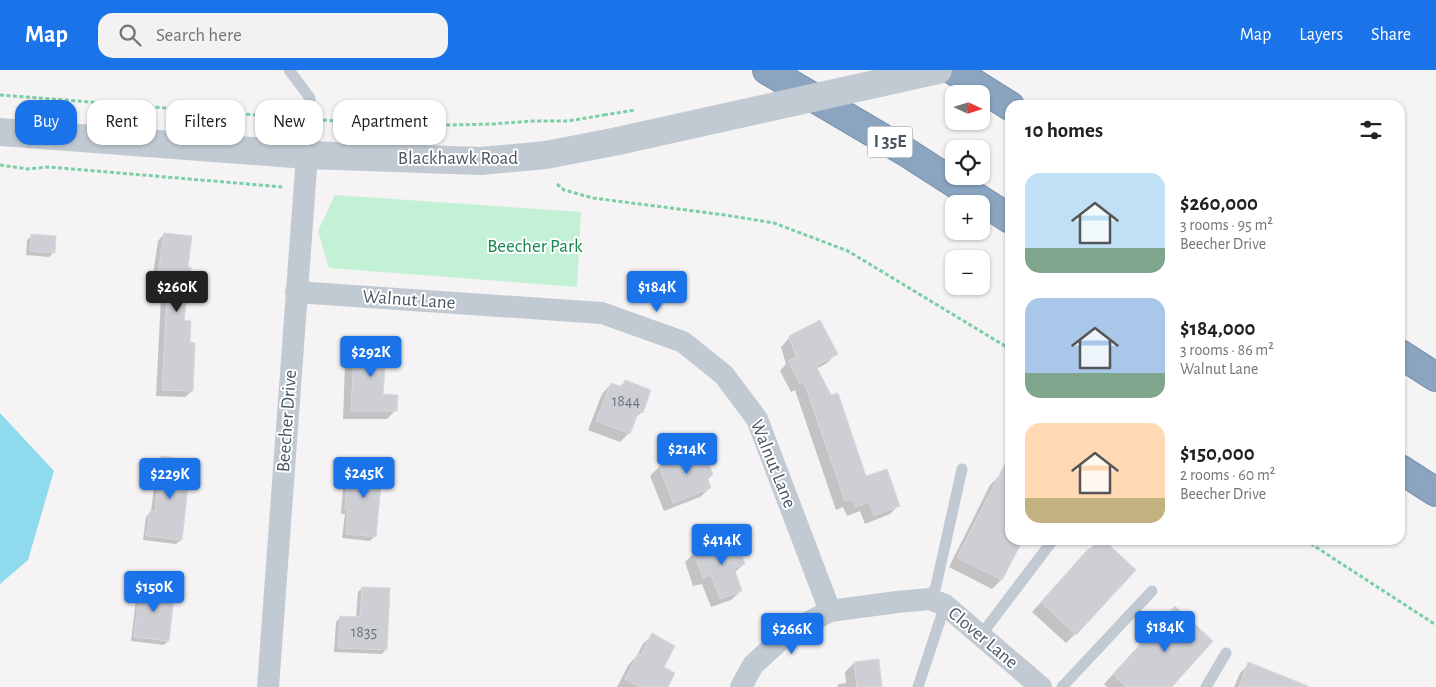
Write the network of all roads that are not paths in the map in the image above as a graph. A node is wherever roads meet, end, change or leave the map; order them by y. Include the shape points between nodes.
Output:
1 (290, 70) edge
2 (767, 70) edge
3 (938, 70) edge
4 (953, 70) edge
5 (1005, 103) edge
6 (0, 132) edge
7 (307, 155) junction
8 (1005, 216) edge
9 (296, 292) junction
10 (1405, 357) edge
11 (1436, 377) edge
12 (962, 470) dead end
13 (1405, 472) edge
14 (1436, 492) edge
15 (1049, 545) edge
16 (1152, 591) dead end
17 (938, 602) junction
18 (830, 611) junction
19 (981, 635) junction
20 (1226, 653) dead end
21 (268, 687) edge
22 (741, 687) edge
23 (918, 687) edge
24 (1041, 687) edge
25 (1062, 687) edge
26 (1206, 687) edge

1 - 7 lane via 310,98
2 - 8 highway, I 35E via 906,152
3 - 7 street, Blackhawk Road, bridge via 546,155 480,161
4 - 5 highway
6 - 7 street, Blackhawk Road
7 - 9 street, Beecher Drive
9 - 18 street, Walnut Lane via 602,313 683,342 724,375 757,418
9 - 21 street, Beecher Drive
10 - 11 highway
12 - 17 lane via 936,586
13 - 14 highway
15 - 19 lane
16 - 25 lane
17 - 18 street, Clover Lane via 897,602
17 - 19 street, Clover Lane
17 - 23 lane
18 - 22 street via 788,633 753,665
19 - 24 street, Clover Lane
20 - 26 lane

